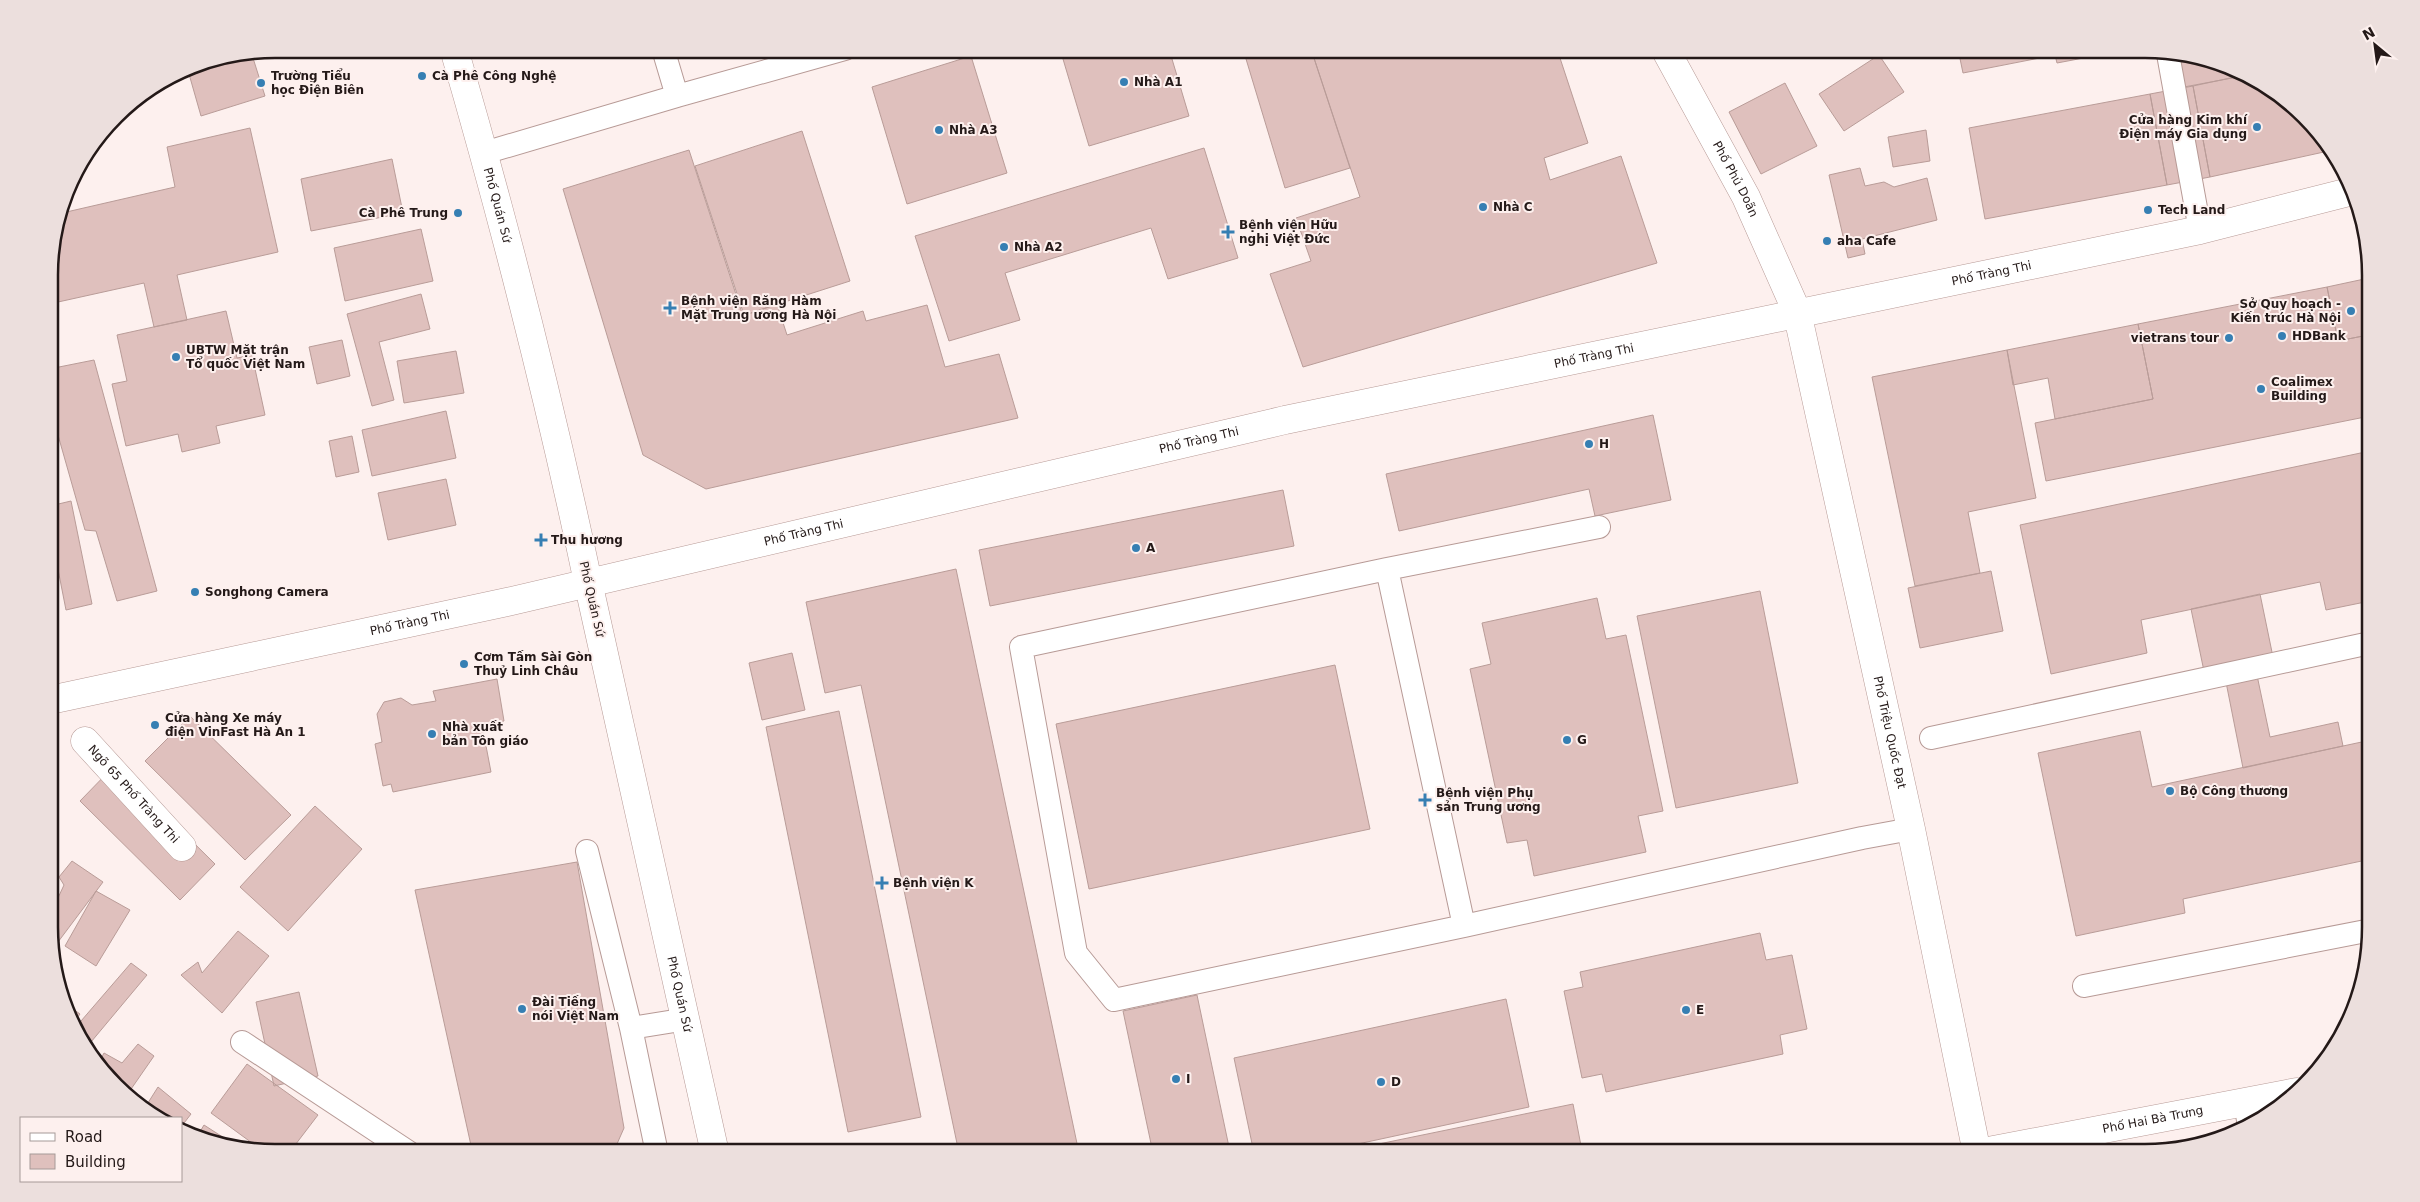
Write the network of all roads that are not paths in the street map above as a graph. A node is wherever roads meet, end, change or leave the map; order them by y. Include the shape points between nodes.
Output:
1 (457, 58) edge
2 (666, 58) edge
3 (813, 58) edge
4 (1670, 58) edge
5 (2169, 59) edge
6 (677, 96) junction
7 (484, 153) junction
8 (2346, 193) edge
9 (2200, 230) junction
10 (1797, 312) junction
11 (1599, 527) dead end
12 (1387, 569) junction
13 (588, 582) junction
14 (2362, 646) edge
15 (58, 698) edge
16 (1931, 738) dead end
17 (85, 741) dead end
18 (1910, 829) junction
19 (182, 848) dead end
20 (587, 851) dead end
21 (1464, 926) junction
22 (2362, 932) edge
23 (2084, 986) dead end
24 (687, 1019) junction
25 (631, 1028) junction
26 (242, 1042) dead end
27 (2274, 1102) edge
28 (2247, 1114) edge
29 (398, 1145) edge
30 (655, 1145) edge
31 (713, 1145) edge
32 (1975, 1145) edge
33 (2032, 1145) edge

1 - 7 main road, Phố Quán Sứ
2 - 6 lane
3 - 6 lane
4 - 10 main road, Phố Phủ Doãn via 1746,197
5 - 9 lane
6 - 7 lane
7 - 13 main road, Phố Quán Sứ via 565,471
8 - 9 main road, Phố Tràng Thi
9 - 10 main road, Phố Tràng Thi
10 - 13 main road, Phố Tràng Thi via 1285,420
10 - 18 main road, Phố Triệu Quốc Đạt
11 - 12 lane
12 - 21 lane
12 - 21 lane via 1021,647 1076,953 1114,1000
13 - 15 main road, Phố Tràng Thi
13 - 24 main road, Phố Quán Sứ
14 - 16 lane
17 - 19 main road, Ngõ 65 Phố Tràng Thi
18 - 21 lane
18 - 32 main road, Phố Triệu Quốc Đạt
20 - 25 lane
22 - 23 lane
24 - 25 lane
24 - 31 main road, Phố Quán Sứ
25 - 30 lane
26 - 29 lane
27 - 28 main road, Phố Hai Bà Trưng
28 - 33 main road, Phố Hai Bà Trưng

